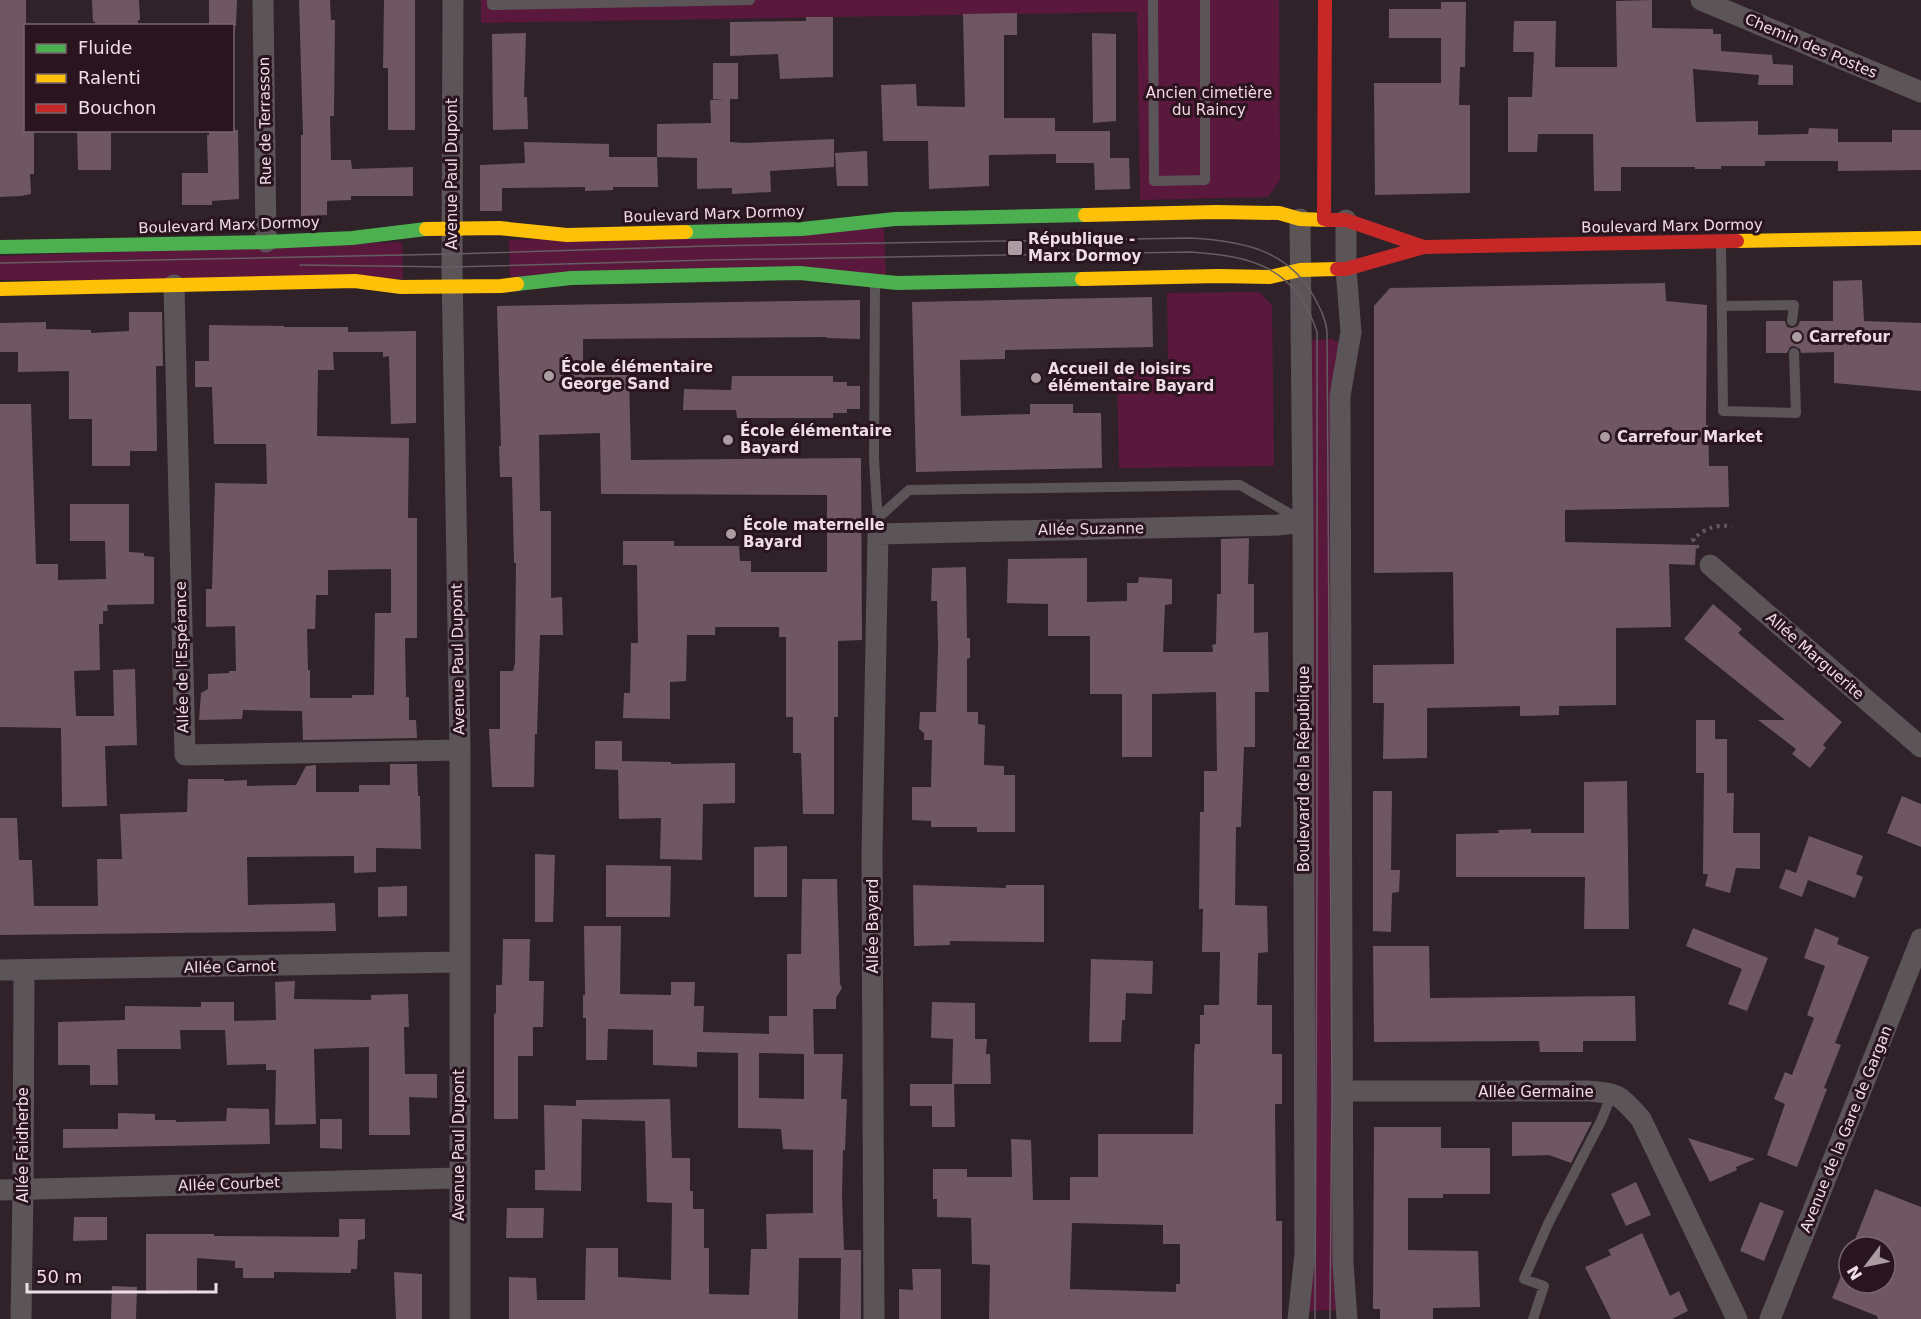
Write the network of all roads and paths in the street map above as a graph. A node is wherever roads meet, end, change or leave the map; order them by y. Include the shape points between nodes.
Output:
1 (263, 0) edge
2 (453, 0) edge
3 (492, 0) edge
4 (728, 0) edge
5 (750, 0) edge
6 (1152, 0) edge
7 (1205, 0) edge
8 (1325, 0) edge
9 (1701, 0) edge
10 (635, 1) edge
11 (1921, 92) edge
12 (1300, 219) junction
13 (1324, 219) junction
14 (1346, 220) junction
15 (453, 228) junction
16 (1921, 238) edge
17 (266, 242) junction
18 (1721, 242) junction
19 (0, 247) edge
20 (1424, 247) junction
21 (1346, 269) junction
22 (1300, 270) junction
23 (875, 281) junction
24 (174, 285) junction
25 (453, 287) junction
26 (0, 289) edge
27 (1722, 306) junction
28 (1792, 321) dead end
29 (1794, 353) dead end
30 (1303, 522) junction
31 (878, 526) junction
32 (1732, 526) dead end
33 (1710, 565) joint
34 (1921, 747) edge
35 (460, 750) junction
36 (1921, 939) edge
37 (459, 962) junction
38 (0, 970) edge
39 (24, 970) junction
40 (1343, 1091) junction
41 (1612, 1094) junction
42 (459, 1178) junction
43 (0, 1190) edge
44 (23, 1190) junction
45 (21, 1319) edge
46 (460, 1319) edge
47 (874, 1319) edge
48 (1298, 1319) edge
49 (1347, 1319) edge
50 (1533, 1319) edge
51 (1737, 1319) edge
52 (1770, 1319) edge

1 - 17 street, Rue de Terrasson
2 - 15 street, Avenue Paul Dupont
3 - 10 lane via 492,5
4 - 5 lane
4 - 10 lane
6 - 7 lane via 1154,181 1205,180
8 - 13 main road
9 - 11 street, Chemin des Postes
12 - 13 main road, Boulevard Marx Dormoy
12 - 15 main road, Boulevard Marx Dormoy via 1279,213 1216,212 895,219 802,229 567,235
12 - 22 street, Boulevard de la République
13 - 14 main road, Boulevard Marx Dormoy
14 - 20 main road, Boulevard Marx Dormoy
14 - 21 street
15 - 17 main road, Boulevard Marx Dormoy
15 - 25 street, Avenue Paul Dupont
16 - 18 main road, Boulevard Marx Dormoy
17 - 19 main road, Boulevard Marx Dormoy
18 - 20 main road, Boulevard Marx Dormoy
18 - 27 lane
20 - 21 main road, Boulevard Marx Dormoy
21 - 22 main road, Boulevard Marx Dormoy
21 - 40 street via 1351,332 1340,396
22 - 23 main road, Boulevard Marx Dormoy via 1270,277
22 - 30 street, Boulevard de la République
23 - 25 main road, Boulevard Marx Dormoy via 800,273 571,278
23 - 31 lane via 874,459
24 - 25 main road, Boulevard Marx Dormoy via 355,281 401,287
24 - 26 main road, Boulevard Marx Dormoy
24 - 35 street, Allée de l'Espérance via 185,755
25 - 35 street, Avenue Paul Dupont
27 - 28 lane via 1794,305
27 - 29 lane via 1723,411 1796,413
30 - 31 street, Allée Suzanne
30 - 31 lane via 1240,484 909,490
30 - 48 street, Boulevard de la République via 1305,1254
31 - 47 street, Allée Bayard via 872,854
32 - 33 path via 1715,525 1693,539
33 - 34 street, Allée Marguerite
35 - 37 street, Avenue Paul Dupont
36 - 52 street, Avenue de la Gare de Gargan
37 - 39 street, Allée Carnot
37 - 42 street, Avenue Paul Dupont
38 - 39 street, Allée Carnot
39 - 44 street, Allée Faidherbe
40 - 41 street, Allée Germaine
40 - 49 street via 1343,1263
41 - 50 lane via 1524,1279 1545,1286
41 - 51 street, Allée Germaine via 1621,1097 1641,1119
42 - 44 street, Allée Courbet
42 - 46 street, Avenue Paul Dupont
43 - 44 street, Allée Courbet
44 - 45 street, Allée Faidherbe

